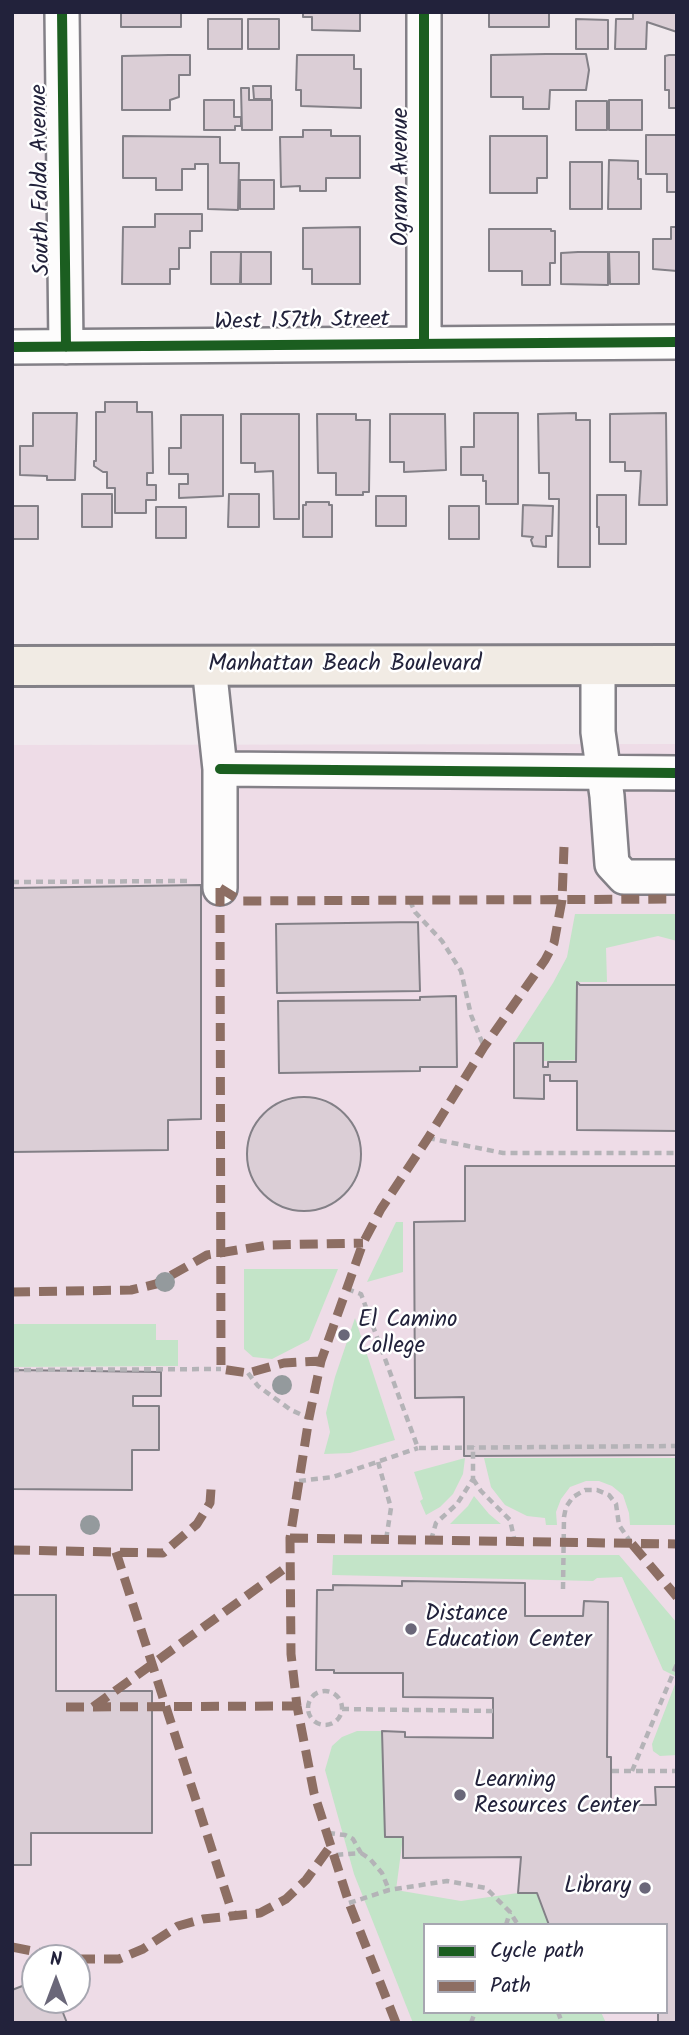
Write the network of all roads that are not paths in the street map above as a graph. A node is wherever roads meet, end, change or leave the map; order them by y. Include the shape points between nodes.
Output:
1 (62, 12) edge
2 (424, 12) edge
3 (424, 342) junction
4 (677, 342) edge
5 (12, 346) edge
6 (66, 347) junction
7 (677, 665) edge
8 (12, 666) edge
9 (209, 666) junction
10 (598, 666) junction
11 (220, 769) junction
12 (603, 772) junction
13 (677, 773) edge
14 (677, 877) edge
15 (220, 888) road end

1 - 6 street, South Falda Avenue
2 - 3 street, Ogram Avenue
3 - 4 street, West 157th Street
3 - 6 street, West 157th Street
5 - 6 street, West 157th Street
7 - 10 main road, Manhattan Beach Boulevard
8 - 9 main road, Manhattan Beach Boulevard
9 - 10 main road, Manhattan Beach Boulevard
9 - 11 street
10 - 12 street
11 - 12 street
11 - 15 street
12 - 13 street
12 - 14 street via 616,870 624,877

